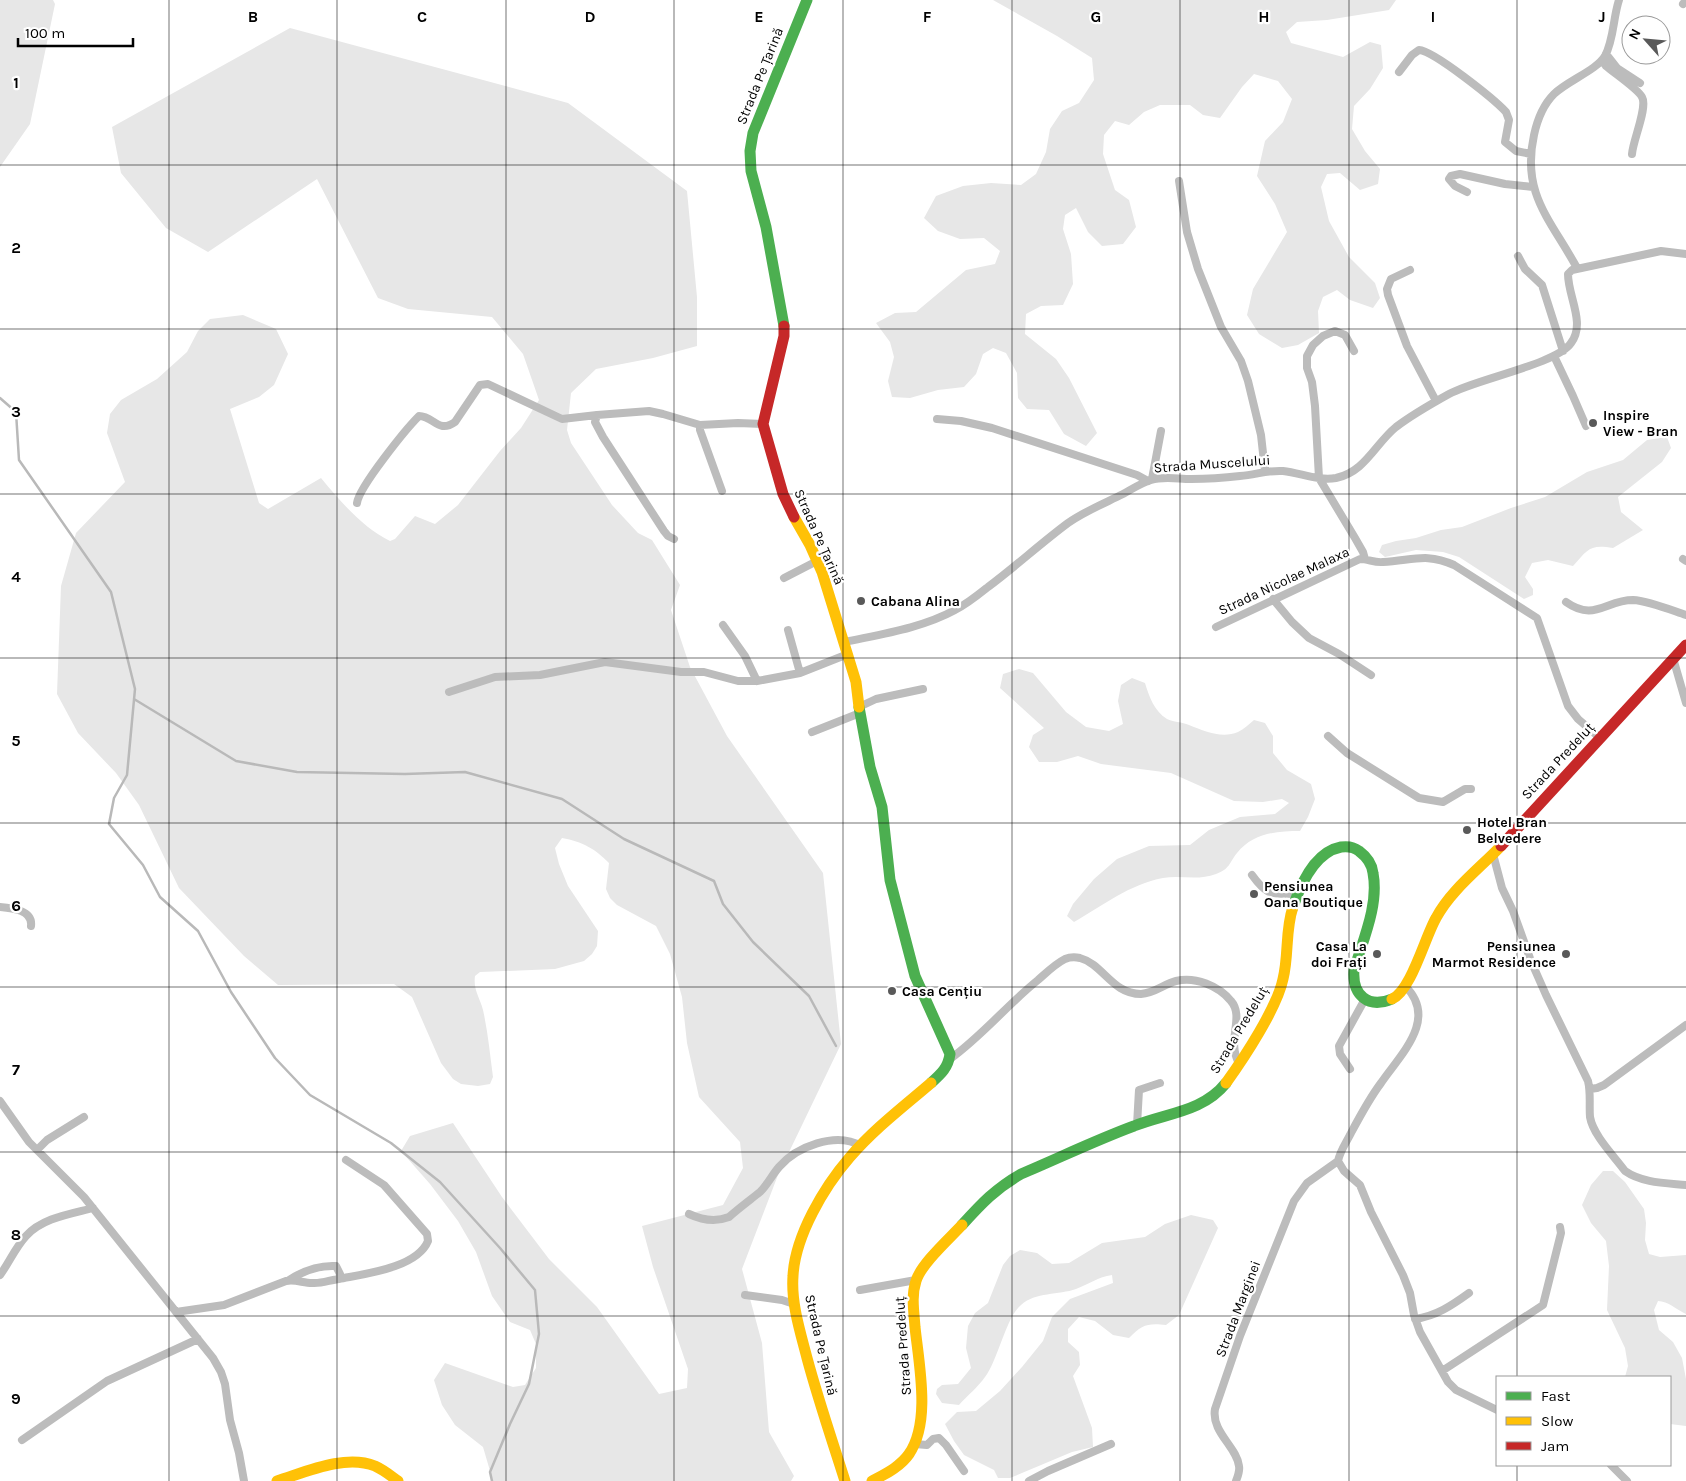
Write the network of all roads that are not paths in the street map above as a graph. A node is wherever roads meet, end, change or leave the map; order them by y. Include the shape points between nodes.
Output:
1 (807, 0) edge
2 (1618, 0) edge
3 (1604, 57) junction
4 (1399, 72) dead end
5 (1640, 83) dead end
6 (1531, 154) junction
7 (1632, 154) dead end
8 (1179, 181) dead end
9 (1533, 187) junction
10 (1467, 192) dead end
11 (1686, 254) edge
12 (1518, 256) dead end
13 (1577, 268) junction
14 (1410, 270) dead end
15 (1354, 351) dead end
16 (1563, 351) junction
17 (1554, 356) junction
18 (1436, 401) junction
19 (596, 415) junction
20 (937, 419) dead end
21 (763, 424) junction
22 (700, 425) junction
23 (1586, 426) dead end
24 (1161, 431) dead end
25 (1265, 471) junction
26 (1320, 478) junction
27 (1150, 480) junction
28 (722, 491) dead end
29 (357, 503) dead end
30 (674, 539) dead end
31 (1364, 559) junction
32 (817, 561) junction
33 (784, 578) dead end
34 (1273, 599) junction
35 (1566, 602) dead end
36 (1686, 615) edge
37 (723, 625) dead end
38 (1216, 627) dead end
39 (788, 630) dead end
40 (1686, 645) edge
41 (846, 648) junction
42 (1674, 658) junction
43 (800, 673) junction
44 (1371, 675) dead end
45 (757, 681) junction
46 (923, 689) dead end
47 (449, 692) dead end
48 (1686, 703) edge
49 (859, 710) junction
50 (812, 732) dead end
51 (1328, 736) dead end
52 (1600, 738) junction
53 (1471, 788) dead end
54 (1493, 854) junction
55 (1252, 875) dead end
56 (1297, 894) junction
57 (1, 904) edge
58 (31, 926) dead end
59 (1405, 986) junction
60 (1366, 999) junction
61 (1686, 1025) edge
62 (950, 1059) junction
63 (1239, 1063) junction
64 (1350, 1069) dead end
65 (1160, 1083) dead end
66 (1590, 1089) junction
67 (0, 1101) edge
68 (84, 1117) dead end
69 (1136, 1125) junction
70 (861, 1146) junction
71 (37, 1150) junction
72 (346, 1160) dead end
73 (1338, 1161) junction
74 (1686, 1185) edge
75 (93, 1208) junction
76 (689, 1214) dead end
77 (1560, 1227) dead end
78 (0, 1276) edge
79 (339, 1279) junction
80 (289, 1280) junction
81 (916, 1280) junction
82 (860, 1290) dead end
83 (1469, 1293) dead end
84 (745, 1295) dead end
85 (794, 1304) junction
86 (176, 1312) junction
87 (1415, 1319) junction
88 (198, 1339) junction
89 (1442, 1371) junction
90 (1496, 1410) edge
91 (22, 1440) dead end
92 (915, 1444) junction
93 (1111, 1444) dead end
94 (1612, 1466) edge
95 (964, 1471) dead end
96 (295, 1479) edge
97 (244, 1481) edge
98 (276, 1481) edge
99 (398, 1481) edge
100 (845, 1481) edge
101 (872, 1481) edge
102 (1029, 1481) edge
103 (1236, 1481) edge
104 (1627, 1481) edge

1 - 21 main road, Strada Pe Țarină via 753,133 750,151 751,171 766,227 784,325
2 - 3 street
3 - 5 street
3 - 6 street via 1554,94 1536,126
3 - 7 street via 1606,66 1642,96 1644,107
4 - 6 street via 1419,50 1437,58 1506,112 1509,120 1505,142 1516,151
6 - 9 street
8 - 25 street via 1187,232 1198,269 1221,327 1241,361 1248,381 1261,435
9 - 10 street via 1460,174 1451,176 1451,182
9 - 13 street via 1541,208
11 - 13 street via 1662,252
12 - 16 street via 1524,269 1542,285
13 - 16 street, Strada Muscelului via 1568,274 1576,335
14 - 18 street via 1391,280 1388,295 1407,346
15 - 26 street via 1345,335 1335,331 1323,336 1307,356 1315,406
16 - 17 street, Strada Muscelului
17 - 18 street, Strada Muscelului via 1452,392
17 - 23 street
18 - 26 street, Strada Muscelului via 1395,428 1356,468 1338,478
19 - 22 street via 649,411
19 - 29 street via 562,419 488,384 480,384 449,426 438,425 419,416 369,479
19 - 30 street via 595,422 603,437 664,531
20 - 27 street via 992,428
21 - 22 street
21 - 32 main road, Strada Pe Țarină via 783,494
22 - 28 street
24 - 27 street
25 - 26 street, Strada Muscelului
25 - 27 street, Strada Muscelului via 1242,476
26 - 31 street
27 - 41 street, Strada Muscelului via 1069,523 957,610
31 - 34 street, Strada Nicolae Malaxa
31 - 52 street, Strada Nicolae Malaxa via 1384,562 1429,557 1443,560 1537,618 1568,706
32 - 33 street
32 - 41 main road, Strada Pe Țarină
34 - 38 street, Strada Nicolae Malaxa
34 - 44 street via 1309,638
35 - 36 street via 1587,611 1633,600
37 - 45 street via 745,656
39 - 43 street
40 - 42 main road, Strada Predeluț
41 - 43 street, Strada Muscelului
41 - 49 main road, Strada Pe Țarină via 856,682
42 - 48 street
42 - 52 main road, Strada Predeluț
43 - 45 street, Strada Muscelului
45 - 47 street, Strada Muscelului via 605,662 540,675 495,677
46 - 49 street via 876,699
49 - 50 street
49 - 62 main road, Strada Pe Țarină via 882,807 890,880 916,976
51 - 53 street via 1347,753 1419,798 1443,802
52 - 54 main road, Strada Predeluț
54 - 59 main road, Strada Predeluț via 1451,897 1436,918
54 - 66 street via 1502,888 1546,995
55 - 56 street via 1269,893
56 - 60 main road, Strada Predeluț via 1314,865 1328,851 1344,846 1366,856 1374,873 1375,886 1353,980 1359,994
56 - 63 main road, Strada Predeluț via 1289,920 1282,986
57 - 58 street via 29,915
59 - 60 main road, Strada Predeluț via 1396,997 1384,1002
59 - 73 street via 1418,1009 1413,1036 1362,1112
60 - 64 street via 1339,1046 1340,1054
61 - 66 street via 1604,1085
62 - 63 street, Strada Pe Țarină via 1041,977 1065,960 1078,957 1132,993 1150,993 1176,981 1189,980 1223,992 1233,1003 1237,1015 1233,1039
62 - 70 main road, Strada Pe Țarină via 942,1072
63 - 69 main road, Strada Predeluț via 1209,1100
65 - 69 street via 1139,1090
66 - 74 street via 1593,1128 1625,1171 1636,1178
67 - 71 street
68 - 71 street
69 - 81 main road, Strada Predeluț via 1003,1184 986,1198
70 - 76 street via 851,1141 835,1140 815,1145 798,1152 779,1167 759,1192 729,1217 706,1219
70 - 85 main road, Strada Pe Țarină via 837,1174 806,1230 794,1264
71 - 75 street
72 - 79 street via 390,1191 427,1234 428,1241 422,1250 390,1268
73 - 87 street via 1344,1172 1360,1185 1403,1275
73 - 103 street, Strada Marginei via 1307,1183 1294,1201 1240,1336 1215,1409 1216,1423 1238,1462
75 - 78 street via 45,1222 33,1230
75 - 86 street
77 - 89 street via 1543,1305
79 - 80 street via 312,1283
79 - 80 street via 336,1266 330,1266 301,1272
80 - 86 street via 224,1305
81 - 82 street
81 - 92 main road, Strada Predeluț via 912,1299 922,1414
83 - 87 street via 1438,1313
84 - 85 street
85 - 100 main road, Strada Pe Țarină via 814,1388
86 - 88 street
87 - 89 street
88 - 91 street via 107,1381
88 - 97 street via 213,1358 225,1384
89 - 90 street via 1456,1390
92 - 95 street via 928,1445 939,1438
92 - 101 main road, Strada Predeluț via 902,1462
93 - 102 street
94 - 104 street
96 - 98 main road
96 - 99 main road via 338,1464 358,1462 380,1468

